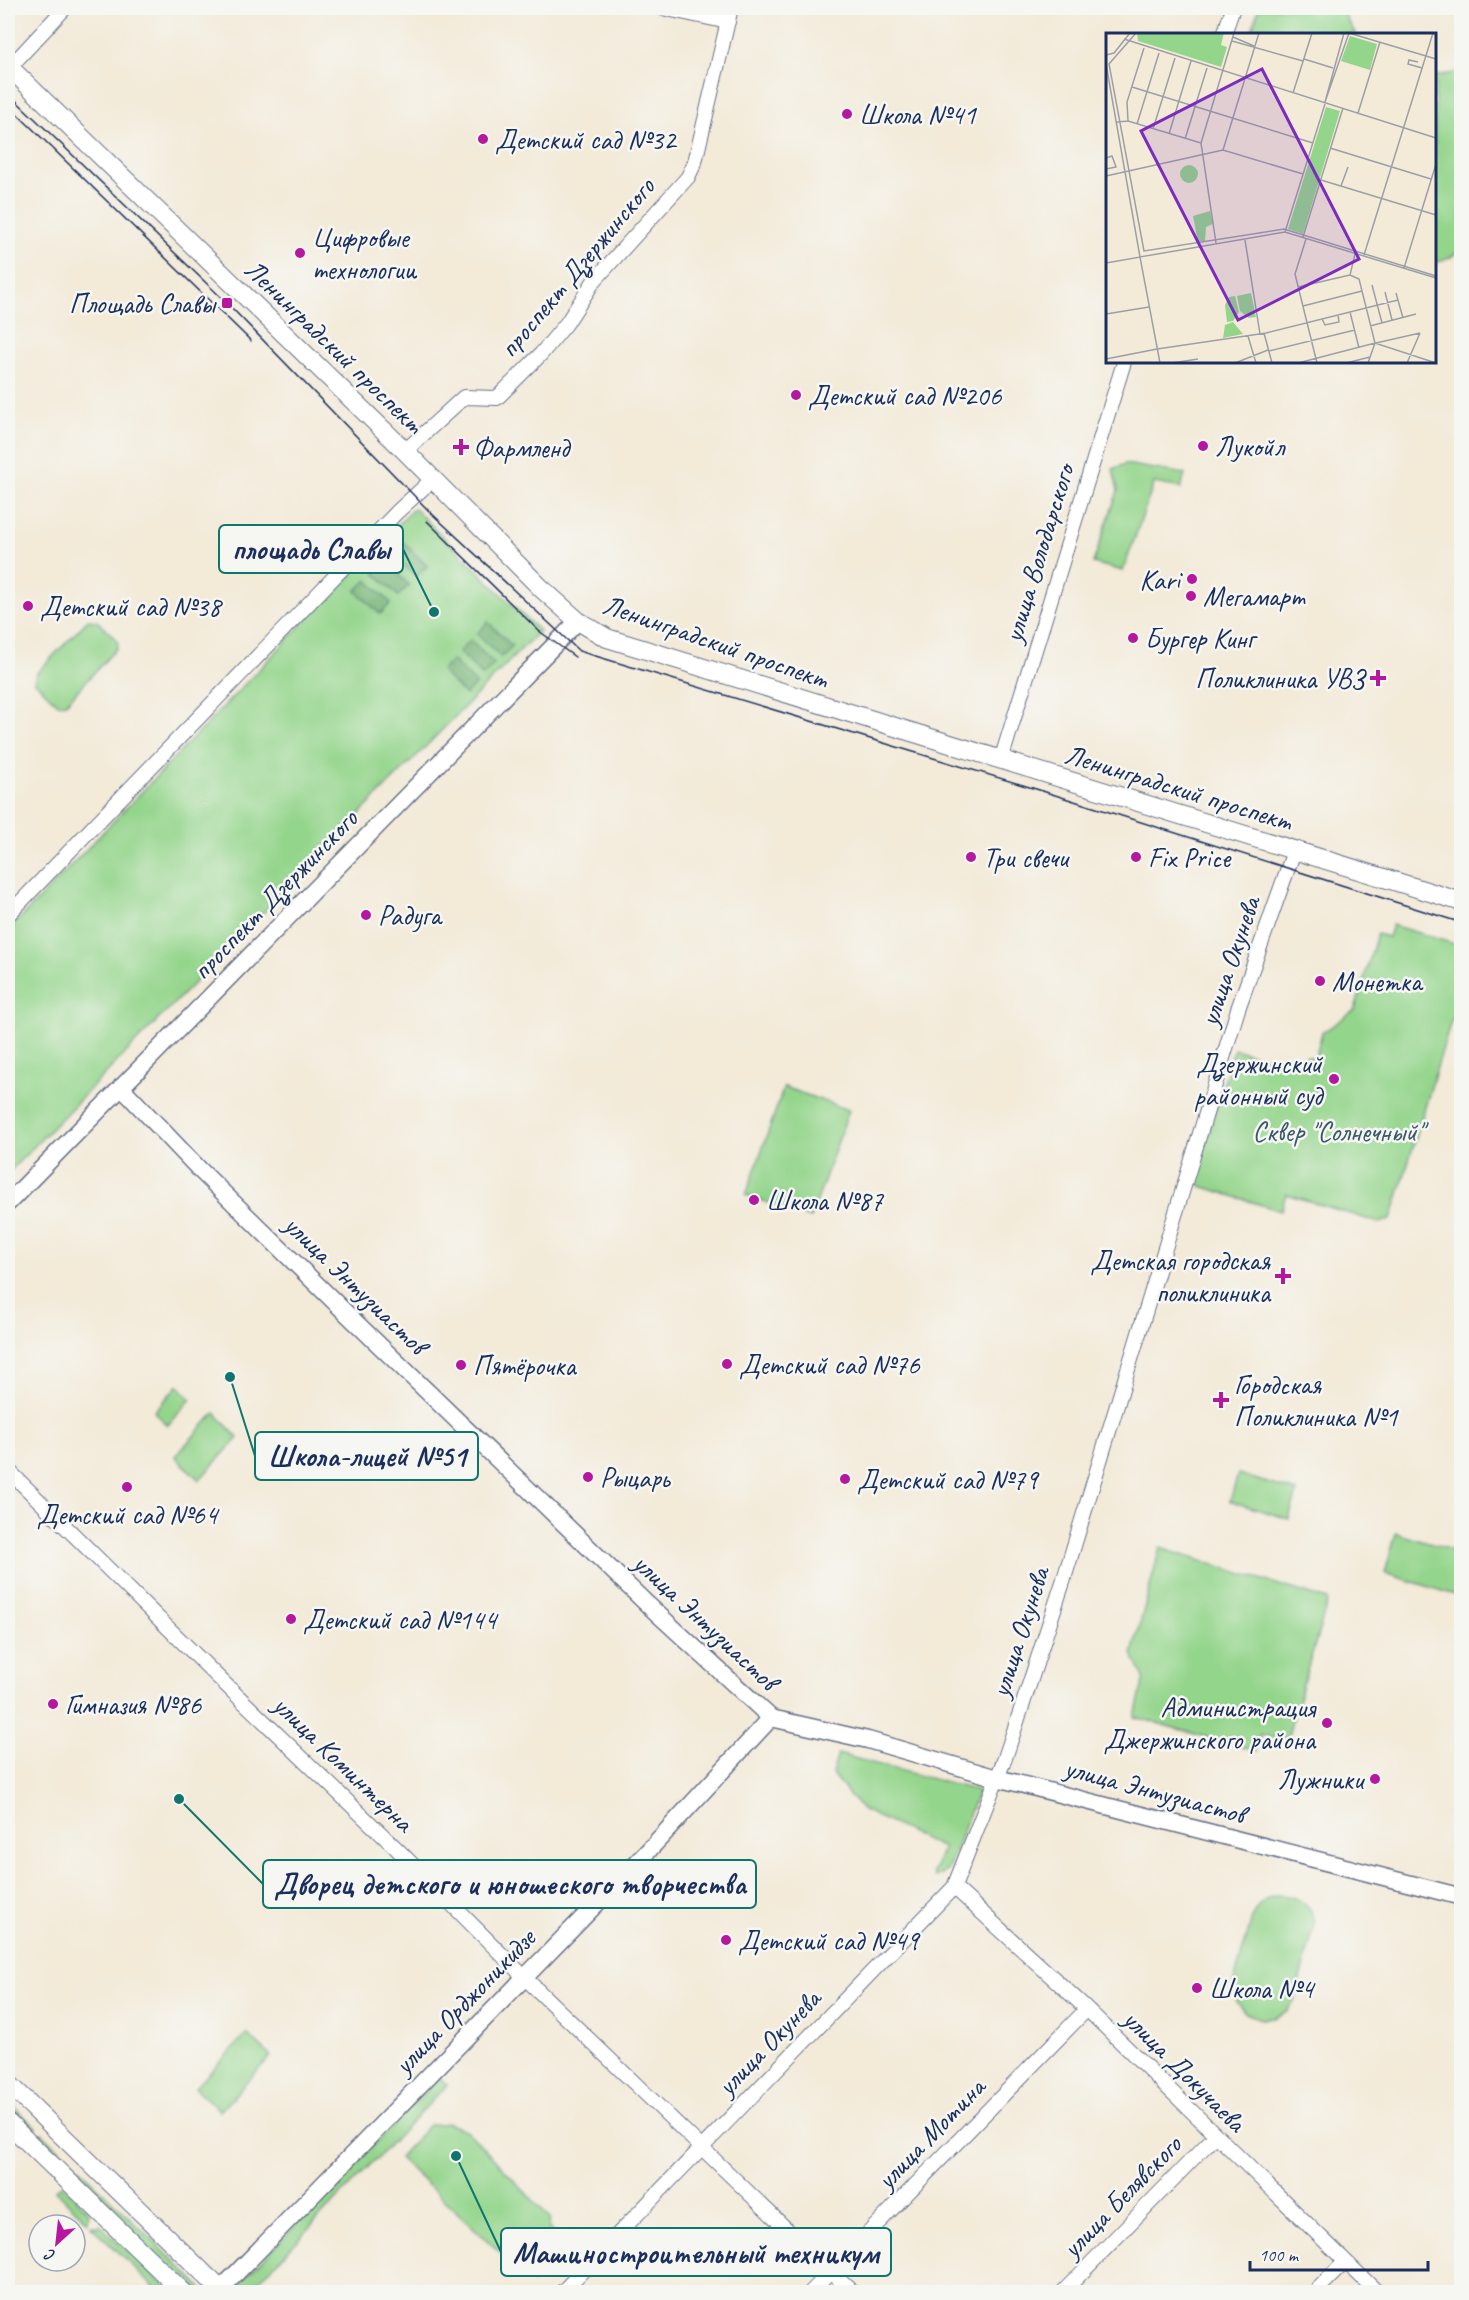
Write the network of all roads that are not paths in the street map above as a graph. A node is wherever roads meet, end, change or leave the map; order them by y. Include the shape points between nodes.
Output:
1 (65, 8) edge
2 (662, 8) edge
3 (731, 8) edge
4 (1233, 8) edge
5 (728, 22) junction
6 (1224, 33) edge
7 (8, 67) edge
8 (1124, 363) edge
9 (405, 451) junction
10 (433, 479) junction
11 (578, 621) junction
12 (1001, 760) junction
13 (1294, 851) junction
14 (1461, 902) edge
15 (8, 915) edge
16 (121, 1087) junction
17 (8, 1203) edge
18 (8, 1470) edge
19 (771, 1718) junction
20 (997, 1778) junction
21 (954, 1887) junction
22 (1461, 1897) edge
23 (525, 1978) junction
24 (1087, 2009) junction
25 (8, 2083) edge
26 (8, 2123) edge
27 (1215, 2136) junction
28 (700, 2148) junction
29 (1345, 2262) junction
30 (831, 2272) junction
31 (183, 2292) edge
32 (220, 2292) edge
33 (562, 2292) edge
34 (811, 2292) edge
35 (852, 2292) edge
36 (1063, 2292) edge
37 (1315, 2292) edge
38 (1377, 2292) edge

1 - 7 street
2 - 5 street
3 - 5 street, проспект Дзержинского
4 - 6 street
5 - 9 street, проспект Дзержинского via 695,162 681,186 594,281 542,354 497,398 464,396
7 - 9 main road, Ленинградский проспект
8 - 12 street, улица Володарского
9 - 10 main road, Ленинградский проспект
10 - 11 main road, Ленинградский проспект
10 - 15 street via 342,568
11 - 12 main road, Ленинградский проспект via 607,638
11 - 16 street, проспект Дзержинского
12 - 13 main road, Ленинградский проспект
13 - 14 main road, Ленинградский проспект
13 - 20 street, улица Окунева via 1238,1009 1083,1518
16 - 17 street, проспект Дзержинского
16 - 19 street, улица Энтузиастов via 346,1313 647,1604
18 - 23 street, улица Коминтерна
19 - 20 street, улица Энтузиастов via 868,1740
19 - 23 street, улица Орджоникидзе
20 - 21 street, улица Окунева
20 - 22 street, улица Энтузиастов
21 - 24 street, улица Докучаева
21 - 28 street, улица Окунева
23 - 28 street, улица Коминтерна
23 - 32 street, улица Орджоникидзе
24 - 27 street, улица Докучаева
24 - 30 street, улица Мотина
25 - 32 main road
26 - 31 main road
27 - 29 street, улица Докучаева
27 - 36 street, улица Белявского
28 - 30 street, улица Коминтерна
28 - 33 street, улица Окунева
29 - 37 street
29 - 38 street, улица Докучаева
30 - 34 street, улица Мотина
30 - 35 street, улица Коминтерна

